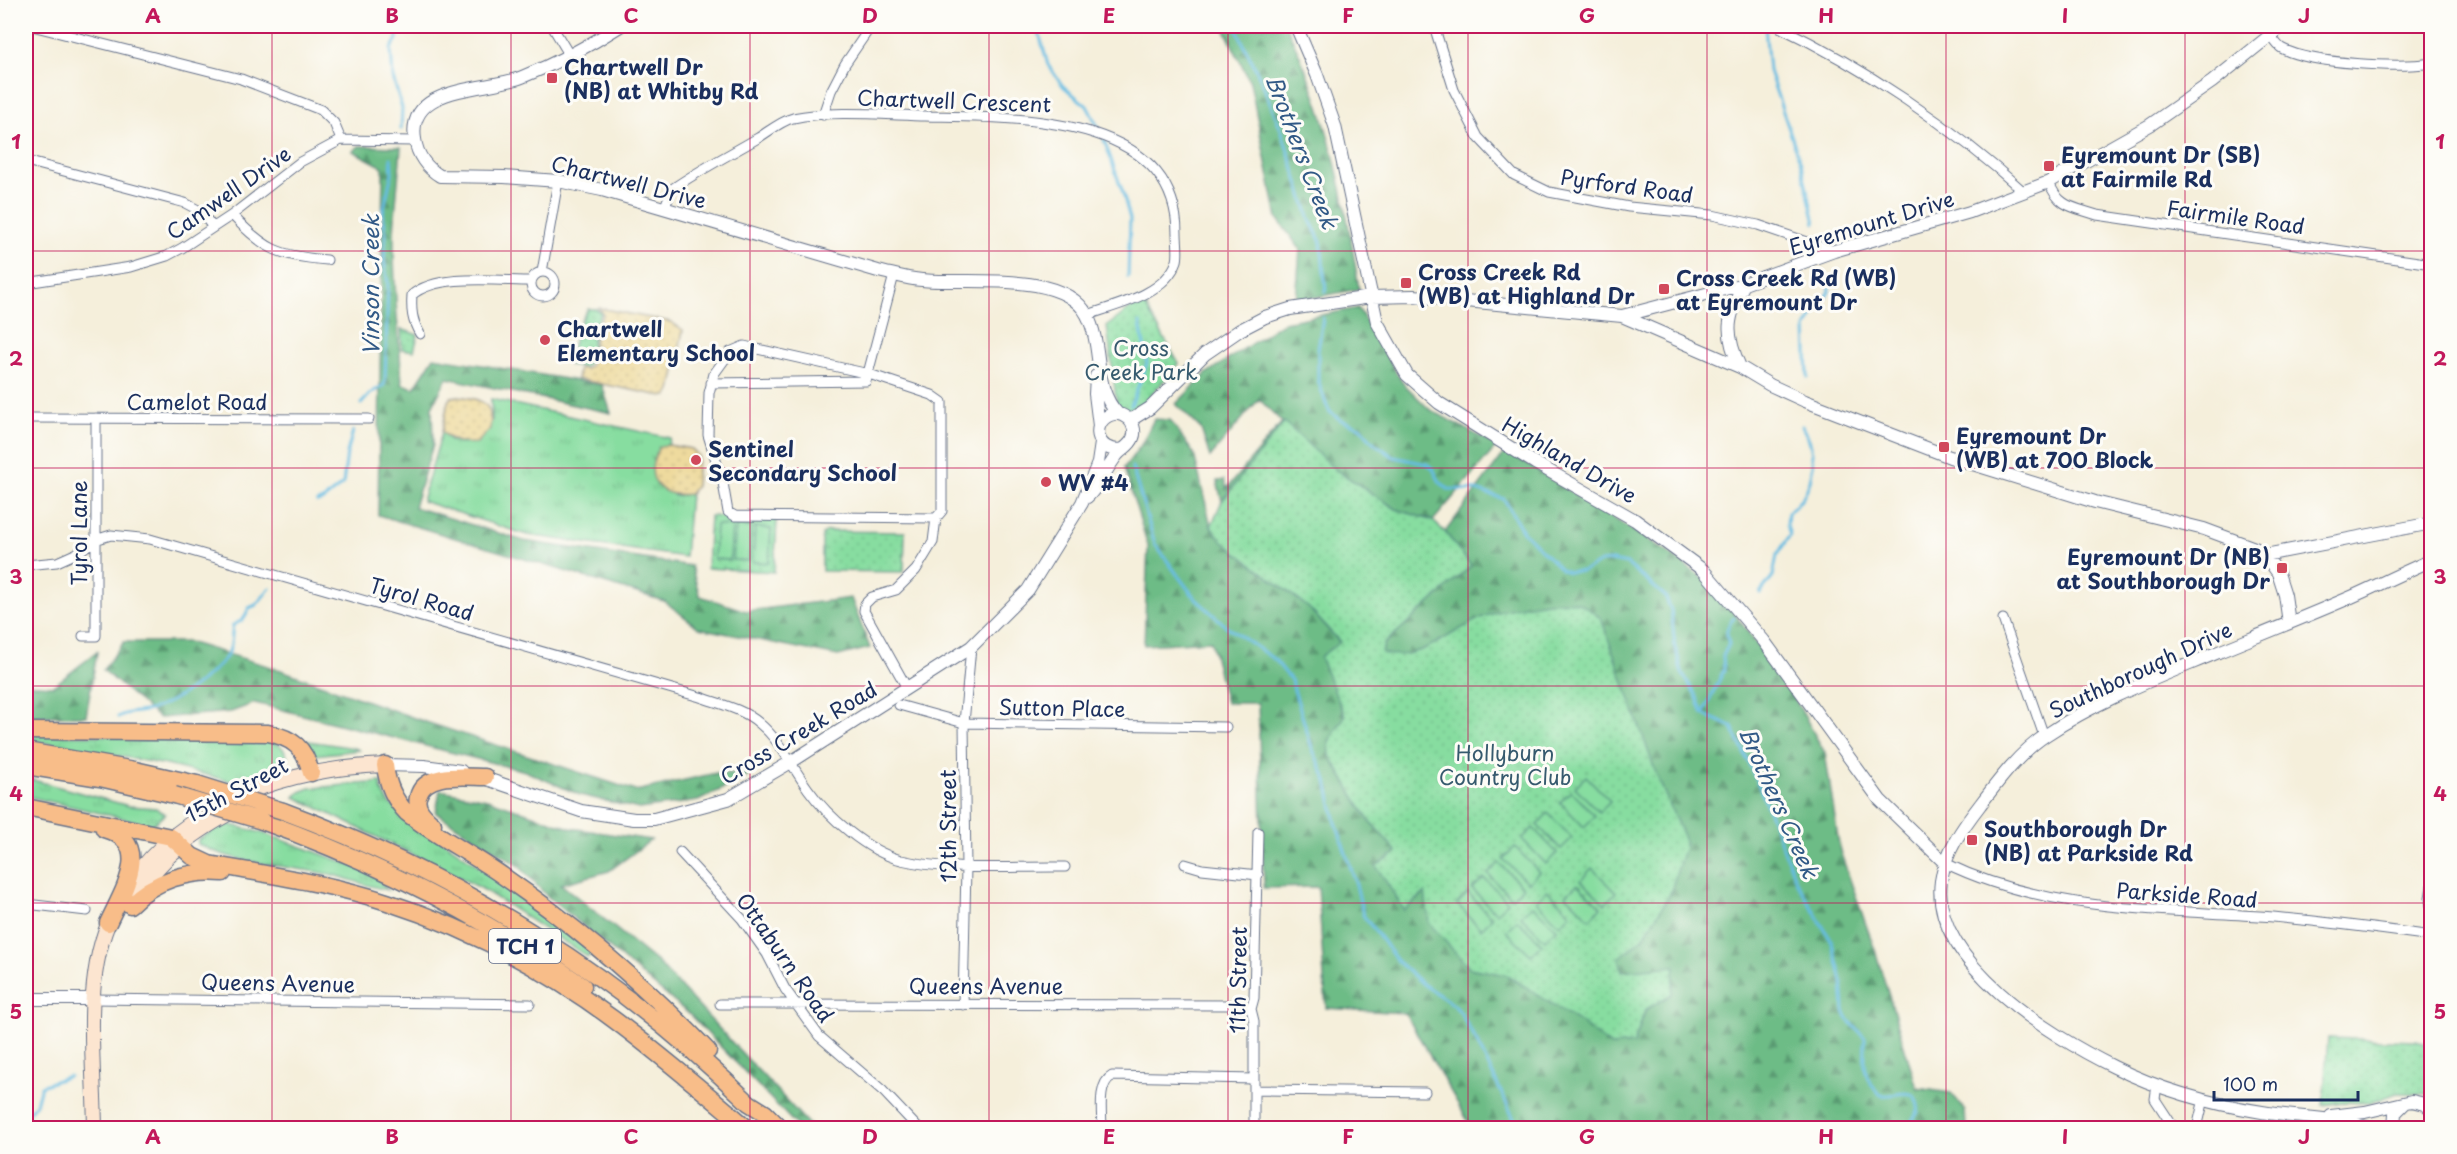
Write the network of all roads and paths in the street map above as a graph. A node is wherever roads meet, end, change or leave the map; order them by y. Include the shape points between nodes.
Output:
1 (32, 26) edge
2 (552, 26) edge
3 (620, 26) edge
4 (871, 26) edge
5 (1296, 26) edge
6 (1434, 26) edge
7 (1777, 26) edge
8 (2282, 26) edge
9 (2271, 35) junction
10 (570, 56) junction
11 (2432, 63) edge
12 (823, 115) junction
13 (341, 140) junction
14 (415, 141) junction
15 (26, 160) edge
16 (558, 181) junction
17 (2049, 182) junction
18 (2024, 192) junction
19 (664, 209) junction
20 (232, 215) junction
21 (212, 226) junction
22 (1834, 251) junction
23 (327, 260) dead end
24 (2432, 264) edge
25 (542, 272) junction
26 (894, 275) junction
27 (531, 281) junction
28 (26, 283) edge
29 (1744, 284) junction
30 (1371, 297) junction
31 (1087, 315) junction
32 (1622, 316) junction
33 (420, 334) dead end
34 (1099, 360) junction
35 (1740, 367) junction
36 (869, 374) junction
37 (711, 383) junction
38 (1150, 408) junction
39 (1123, 416) junction
40 (26, 418) edge
41 (96, 418) junction
42 (369, 419) dead end
43 (1099, 426) junction
44 (1134, 436) junction
45 (1101, 443) junction
46 (1123, 449) junction
47 (1082, 503) junction
48 (936, 519) junction
49 (2432, 524) edge
50 (95, 540) junction
51 (2265, 555) junction
52 (2432, 560) edge
53 (26, 565) edge
54 (2003, 619) dead end
55 (2289, 623) junction
56 (83, 636) dead end
57 (970, 647) junction
58 (907, 688) junction
59 (899, 705) dead end
60 (964, 723) junction
61 (1226, 727) dead end
62 (26, 731) edge
63 (2044, 735) junction
64 (26, 751) edge
65 (791, 762) junction
66 (385, 765) junction
67 (26, 766) edge
68 (311, 772) junction
69 (485, 777) junction
70 (26, 807) edge
71 (1258, 832) dead end
72 (175, 841) junction
73 (680, 852) dead end
74 (471, 855) junction
75 (1945, 863) junction
76 (1185, 864) dead end
77 (966, 867) junction
78 (1065, 867) dead end
79 (253, 872) junction
80 (1258, 875) junction
81 (2432, 886) edge
82 (26, 904) edge
83 (130, 905) junction
84 (87, 911) dead end
85 (2432, 917) edge
86 (108, 923) junction
87 (2432, 936) edge
88 (26, 999) edge
89 (93, 999) junction
90 (530, 1004) dead end
91 (720, 1004) dead end
92 (796, 1005) junction
93 (963, 1005) junction
94 (1251, 1009) junction
95 (1254, 1079) junction
96 (2157, 1085) junction
97 (1254, 1090) junction
98 (1425, 1092) dead end
99 (2204, 1100) junction
100 (2405, 1103) junction
101 (2429, 1106) edge
102 (765, 1113) junction
103 (2321, 1117) junction
104 (95, 1128) edge
105 (747, 1128) edge
106 (752, 1128) edge
107 (780, 1128) edge
108 (918, 1128) edge
109 (1102, 1128) edge
110 (1254, 1128) edge
111 (2174, 1128) edge
112 (2197, 1128) edge
113 (2369, 1128) edge
114 (2394, 1128) edge

1 - 13 street via 241,79 321,110 334,123
2 - 10 street
3 - 10 street
4 - 12 street via 831,91
5 - 30 street, Highland Drive via 1335,126
6 - 22 street, Pyrford Road via 1454,90 1478,138 1514,175 1549,192 1629,207 1712,215 1758,225
7 - 18 street via 1820,46 1881,85 2000,169
8 - 9 street, Eyremount Drive
9 - 11 street via 2280,48 2320,59
9 - 17 street, Eyremount Drive via 2150,125
10 - 14 street via 518,79 445,94 424,107 414,125
12 - 19 street, Chartwell Crescent via 791,118 692,174 672,189
12 - 31 street, Chartwell Crescent via 988,117 1064,124 1126,145 1146,159 1171,190 1177,260 1161,284 1129,302
13 - 14 street
13 - 20 street, Camwell Drive via 286,171
14 - 16 street, Chartwell Drive via 429,169 440,176
15 - 21 street via 186,203 200,211
16 - 19 street, Chartwell Drive
16 - 25 street
17 - 18 street, Eyremount Drive
17 - 24 street, Fairmile Road via 2060,202 2097,215
18 - 22 street, Eyremount Drive via 1970,212
19 - 26 street, Chartwell Drive
20 - 21 street, Camwell Drive
20 - 23 street via 271,249
21 - 28 street, Camwell Drive via 182,248 149,262
22 - 29 street, Eyremount Drive
25 - 27 street
25 - 27 street via 550,274 554,281 549,294 541,296 534,292
26 - 31 street, Chartwell Drive via 921,280 1033,283 1072,300
26 - 36 street
27 - 33 street via 458,281 418,290 412,295 411,308 413,324
29 - 32 street
29 - 35 street via 1728,327
30 - 32 street via 1414,296
30 - 38 street via 1265,316 1205,354
30 - 75 street, Highland Drive via 1377,322 1397,360 1407,375 1439,404 1635,520 1703,570 1764,641 1880,800
31 - 34 street
32 - 35 street
34 - 39 street via 1107,402
34 - 43 street via 1095,394
35 - 51 street via 1770,385 1950,457 2095,502 2232,538
36 - 37 street via 862,383
36 - 37 street via 744,346 730,352
36 - 48 street via 942,402 942,511
37 - 48 street via 708,435 728,512 735,516
38 - 39 street via 1134,418
38 - 44 street
39 - 43 street via 1106,417
39 - 44 street via 1132,424
40 - 41 street, Camelot Road
41 - 42 street, Camelot Road
41 - 50 street, Tyrol Lane
43 - 45 street
44 - 46 street
45 - 46 street via 1111,450
45 - 47 street, Cross Creek Road via 1098,463
46 - 47 street, Cross Creek Road
47 - 57 street, Cross Creek Road via 1028,590
48 - 58 street via 933,542 916,570 896,590 872,597 865,604 864,611
49 - 51 street
50 - 53 street, Tyrol Road via 57,562
50 - 56 street, Tyrol Lane via 96,636
50 - 65 street, Tyrol Road via 111,535 165,542 700,697 759,723
51 - 55 street via 2278,573
52 - 55 street, Southborough Drive
54 - 63 street
55 - 63 street, Southborough Drive via 2098,705
57 - 58 street, Cross Creek Road
57 - 60 street, 12th Street
58 - 65 street, Cross Creek Road
59 - 60 street, Sutton Place
60 - 61 street, Sutton Place
60 - 77 street, 12th Street
62 - 68 highway via 283,736 299,745
63 - 75 street, Southborough Drive via 2002,776 1962,828
64 - 102 highway, TCH 1, bridge via 197,784 334,830 406,862 471,895 594,973 648,1013 748,1103
65 - 69 street, Cross Creek Road via 728,799 654,819 581,811
65 - 77 street, Tyrol Road via 835,819 866,843 900,860
66 - 68 main road, 15th Street
66 - 69 street, Cross Creek Road via 434,767
66 - 74 highway via 389,787 399,805
67 - 106 highway, TCH 1, bridge via 174,795 262,821 398,877 526,947 585,987 701,1080
68 - 72 main road, 15th Street via 223,804
69 - 74 highway via 434,781 418,795 423,815
70 - 72 highway
70 - 86 highway via 110,831 128,843 132,866
71 - 80 street, 11th Street
72 - 79 highway via 199,860
72 - 83 main road, 15th Street
72 - 86 main road, 15th Street via 135,876
73 - 92 street, Ottaburn Road via 741,919 767,954
74 - 102 highway via 554,913 628,975 691,1033
75 - 87 street, Parkside Road via 1972,876 2059,900 2262,916
75 - 96 street, Southborough Drive via 1942,907 1963,954 2000,995 2114,1067
76 - 80 street
77 - 78 street, Tyrol Road
77 - 93 street, 12th Street
79 - 83 highway via 211,872 172,879 144,892
79 - 105 highway via 385,901 516,957 611,1017
80 - 94 street, 11th Street
81 - 85 street
82 - 84 street
83 - 86 main road, 15th Street
86 - 89 main road, 15th Street via 97,955
88 - 89 street, Queens Avenue
89 - 90 street, Queens Avenue
89 - 104 main road, 15th Street
91 - 92 street, Queens Avenue
92 - 93 street, Queens Avenue
92 - 108 street, Ottaburn Road via 819,1036 883,1091
93 - 94 street, Queens Avenue via 1241,1005
94 - 95 street, 11th Street
95 - 97 street, 11th Street
95 - 109 street via 1112,1076 1102,1092
96 - 99 street, Southborough Drive
96 - 111 street via 2155,1099
97 - 98 street
97 - 110 street, 11th Street
99 - 103 street, Southborough Drive via 2265,1112
99 - 112 street
100 - 101 street, Southborough Drive
100 - 103 street, Southborough Drive
100 - 114 street via 2395,1113
102 - 107 highway, TCH 1
103 - 113 street, Southborough Drive

